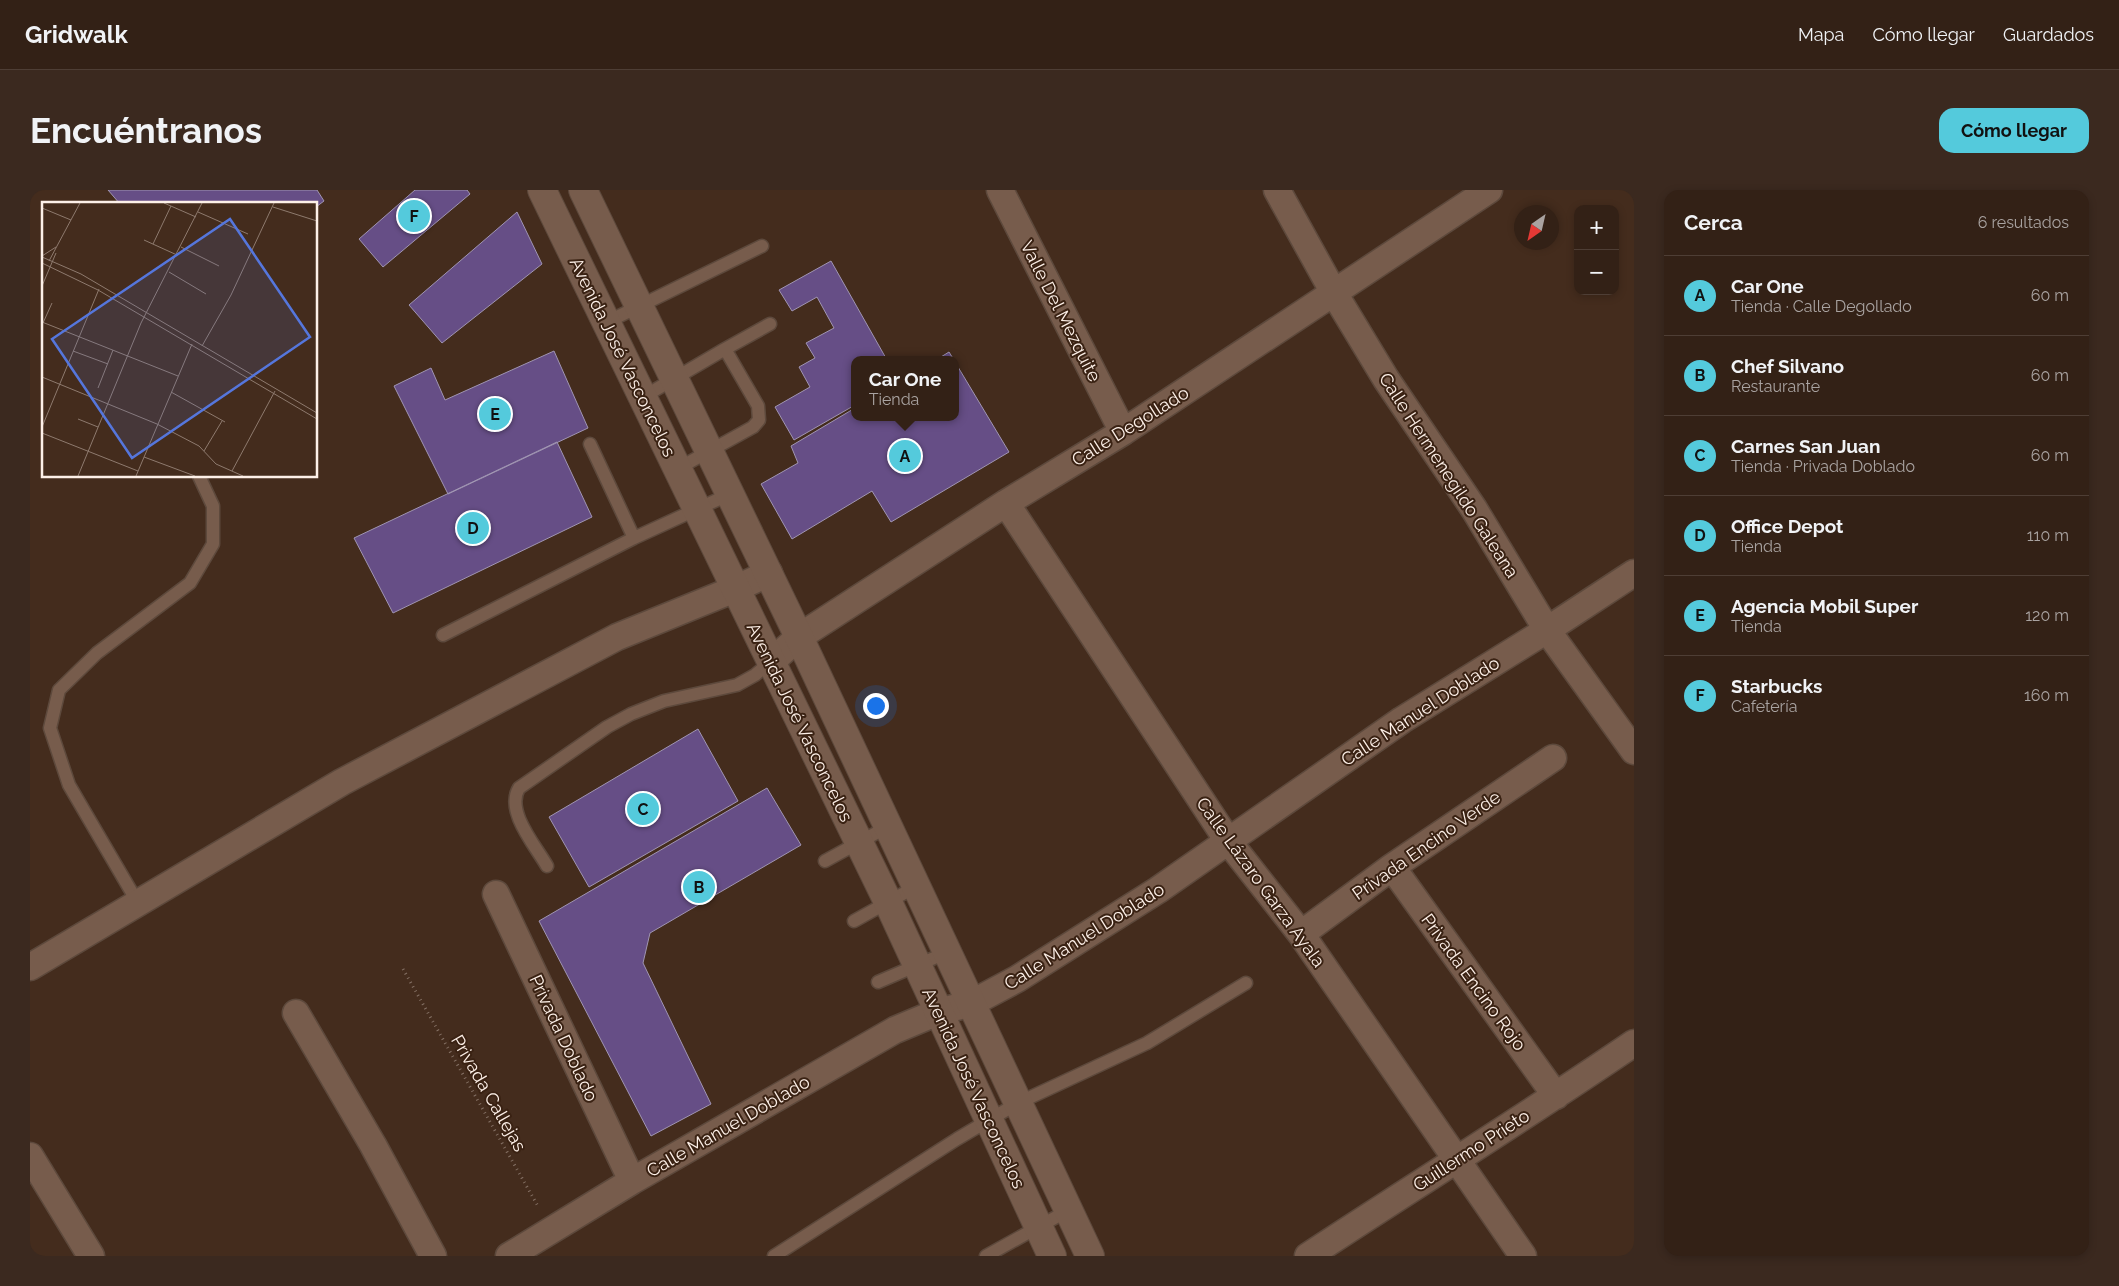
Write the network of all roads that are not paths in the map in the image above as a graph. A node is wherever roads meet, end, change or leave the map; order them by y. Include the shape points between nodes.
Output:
1 (542, 190) edge
2 (583, 190) edge
3 (1000, 190) edge
4 (1277, 190) edge
5 (1489, 190) edge
6 (762, 246) dead end
7 (1334, 294) junction
8 (640, 305) junction
9 (607, 322) junction
10 (770, 324) dead end
11 (725, 349) junction
12 (675, 378) junction
13 (643, 397) junction
14 (1123, 432) junction
15 (590, 444) dead end
16 (710, 452) junction
17 (677, 469) junction
18 (200, 478) edge
19 (730, 494) junction
20 (1006, 503) junction
21 (696, 509) junction
22 (634, 538) junction
23 (769, 573) junction
24 (1634, 573) edge
25 (735, 589) junction
26 (1547, 630) junction
27 (444, 635) dead end
28 (799, 636) junction
29 (772, 661) junction
30 (1634, 751) edge
31 (1553, 758) dead end
32 (888, 826) junction
33 (858, 842) junction
34 (1228, 842) junction
35 (825, 861) dead end
36 (548, 866) dead end
37 (1392, 867) junction
38 (917, 886) junction
39 (496, 894) dead end
40 (888, 902) junction
41 (138, 903) junction
42 (854, 920) dead end
43 (1301, 934) junction
44 (948, 952) junction
45 (917, 965) junction
46 (30, 967) edge
47 (878, 982) dead end
48 (1246, 983) dead end
49 (972, 1004) junction
50 (938, 1012) junction
51 (296, 1013) dead end
52 (1634, 1043) edge
53 (1556, 1096) junction
54 (1018, 1103) junction
55 (989, 1120) junction
56 (30, 1156) edge
57 (1456, 1159) junction
58 (632, 1181) junction
59 (1067, 1211) junction
60 (1038, 1227) junction
61 (513, 1255) edge
62 (91, 1256) edge
63 (433, 1256) edge
64 (774, 1256) edge
65 (986, 1256) edge
66 (1052, 1256) edge
67 (1090, 1256) edge
68 (1308, 1256) edge
69 (1523, 1256) edge

1 - 9 main road, Avenida José Vasconcelos
2 - 8 main road, Avenida José Vasconcelos
3 - 14 street, Valle Del Mezquite
4 - 7 street, Calle Hermenegildo Galeana
5 - 7 street, Calle Degollado
6 - 8 lane
7 - 14 street, Calle Degollado
7 - 26 street, Calle Hermenegildo Galeana via 1386,379 1474,509
8 - 9 lane
8 - 12 main road, Avenida José Vasconcelos
9 - 13 main road, Avenida José Vasconcelos
10 - 11 lane
11 - 12 lane
11 - 16 lane via 760,414 753,427
12 - 13 lane
12 - 16 main road, Avenida José Vasconcelos
13 - 17 main road, Avenida José Vasconcelos
14 - 20 street, Calle Degollado
15 - 22 lane
16 - 17 lane
16 - 19 main road, Avenida José Vasconcelos
17 - 21 main road, Avenida José Vasconcelos
18 - 41 lane via 213,506 213,544 190,583 97,653 59,690 50,728 69,785
19 - 21 lane
19 - 23 main road, Avenida José Vasconcelos
20 - 28 street, Calle Degollado
20 - 34 street, Calle Lázaro Garza Ayala
21 - 22 lane
21 - 25 main road, Avenida José Vasconcelos
22 - 27 lane
23 - 25 street
23 - 28 main road, Avenida José Vasconcelos
24 - 26 street, Calle Manuel Doblado
25 - 29 main road, Avenida José Vasconcelos
25 - 41 street via 617,637 342,782
26 - 30 street, Calle Hermenegildo Galeana
26 - 34 street, Calle Manuel Doblado via 1402,720
28 - 29 street, Calle Degollado
28 - 32 main road, Avenida José Vasconcelos
29 - 33 main road, Avenida José Vasconcelos
29 - 36 lane via 737,685 664,701 631,714 606,727 519,788 514,796 518,816
31 - 37 street, Privada Encino Verde
32 - 33 lane
32 - 38 main road, Avenida José Vasconcelos
33 - 35 lane
33 - 40 main road, Avenida José Vasconcelos
34 - 43 street, Calle Lázaro Garza Ayala
34 - 49 street, Calle Manuel Doblado via 1133,906
37 - 43 street, Privada Encino Verde
37 - 53 street, Privada Encino Rojo
38 - 40 lane
38 - 44 main road, Avenida José Vasconcelos
39 - 58 street, Privada Doblado
40 - 42 lane
40 - 45 main road, Avenida José Vasconcelos
41 - 46 street
43 - 57 street, Calle Lázaro Garza Ayala
44 - 45 lane
44 - 49 main road, Avenida José Vasconcelos
45 - 47 lane
45 - 50 main road, Avenida José Vasconcelos
48 - 54 lane via 1147,1043
49 - 50 street, Calle Manuel Doblado
49 - 54 main road, Avenida José Vasconcelos
50 - 55 main road, Avenida José Vasconcelos
50 - 58 street, Calle Manuel Doblado via 895,1030 739,1116
51 - 63 street
52 - 53 street, Guillermo Prieto
53 - 57 street, Guillermo Prieto
54 - 55 lane
54 - 59 main road, Avenida José Vasconcelos
55 - 60 main road, Avenida José Vasconcelos
55 - 64 lane
56 - 62 street
57 - 68 street, Guillermo Prieto
57 - 69 street, Calle Lázaro Garza Ayala
58 - 61 street, Calle Manuel Doblado
59 - 60 lane
59 - 67 main road, Avenida José Vasconcelos
60 - 65 lane
60 - 66 main road, Avenida José Vasconcelos

